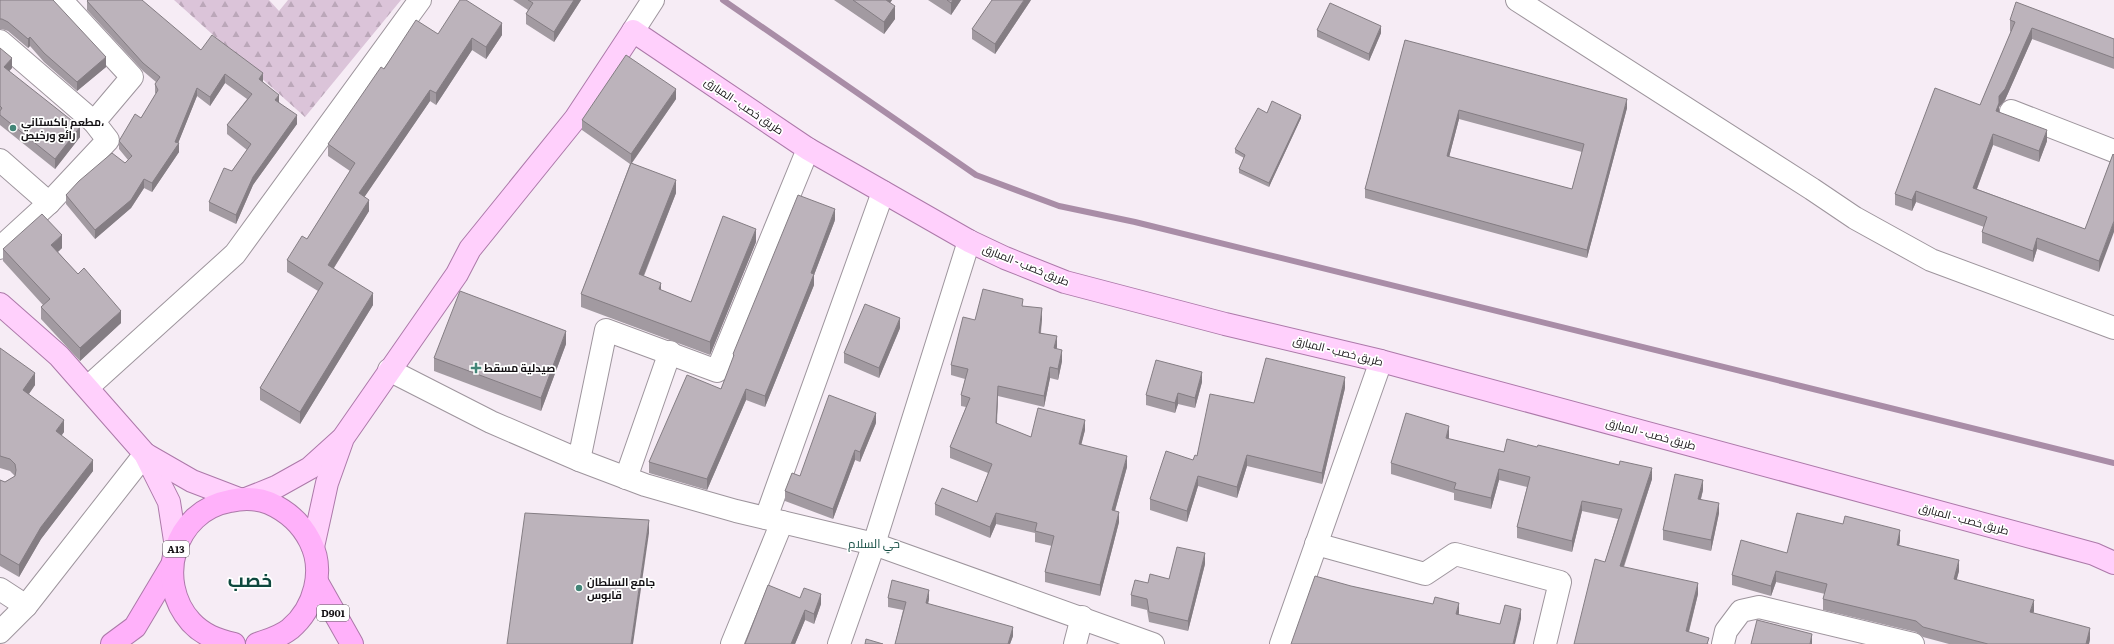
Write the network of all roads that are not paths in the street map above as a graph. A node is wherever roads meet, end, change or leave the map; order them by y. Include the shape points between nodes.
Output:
1 (61, 0) edge
2 (420, 0) edge
3 (652, 0) edge
4 (1517, 0) edge
5 (633, 31) junction
6 (0, 41) edge
7 (2011, 111) dead end
8 (94, 122) junction
9 (808, 149) junction
10 (2114, 151) edge
11 (0, 160) edge
12 (884, 192) junction
13 (49, 203) junction
14 (969, 241) junction
15 (0, 248) edge
16 (0, 304) edge
17 (2114, 328) edge
18 (670, 352) junction
19 (1381, 361) junction
20 (389, 370) junction
21 (88, 387) junction
22 (344, 438) junction
23 (145, 454) junction
24 (579, 460) junction
25 (626, 478) junction
26 (242, 499) junction
27 (774, 520) junction
28 (874, 544) junction
29 (1316, 544) junction
30 (313, 547) junction
31 (2104, 555) edge
32 (174, 556) junction
33 (2114, 563) edge
34 (317, 582) junction
35 (0, 589) edge
36 (26, 606) junction
37 (1082, 617) junction
38 (0, 632) edge
39 (218, 643) edge
40 (112, 644) edge
41 (257, 644) edge
42 (352, 644) edge
43 (732, 644) edge
44 (839, 644) edge
45 (1075, 644) edge
46 (1153, 644) edge
47 (1281, 644) edge
48 (1545, 644) edge
49 (1723, 644) edge
50 (1913, 644) edge

1 - 8 street via 132,77
2 - 21 street via 235,254
3 - 5 street
4 - 17 street via 1855,218 1931,260
5 - 9 main road, طريق خصب - المبارق
5 - 20 main road via 575,119 470,249 457,274
6 - 8 street
7 - 10 street
8 - 13 street via 108,140
9 - 12 main road, طريق خصب - المبارق
9 - 18 street via 717,371
11 - 13 street
12 - 14 main road, طريق خصب - المبارق
12 - 27 street
13 - 15 street
14 - 19 main road, طريق خصب - المبارق via 1065,282
14 - 28 street
16 - 21 main road via 59,356
18 - 24 street via 606,330
18 - 25 street
19 - 29 street
19 - 31 main road, طريق خصب - المبارق
20 - 22 main road
20 - 24 street via 491,422
21 - 23 main road
22 - 26 main road via 310,468 276,487
22 - 30 main road via 327,483
23 - 26 main road via 192,481
23 - 32 main road via 169,502
23 - 36 street
24 - 25 street
25 - 27 street via 713,505
26 - 30 highway, A13 via 263,501 280,508 302,527
26 - 32 highway, A13 via 222,502 194,519 184,532
27 - 28 street
27 - 43 street
28 - 37 street
28 - 44 street
29 - 47 street
29 - 48 street via 1425,574 1455,554 1560,582
30 - 34 highway, A13 via 317,564
31 - 33 main road, طريق خصب - المبارق
32 - 39 highway, A13 via 172,580 175,596 182,610 192,623
32 - 40 highway, A13 via 135,627
34 - 41 highway, A13 via 312,600 302,616 289,629 273,639
34 - 42 highway, D901
35 - 36 street
36 - 38 street
37 - 45 street
37 - 46 street
49 - 50 street via 1726,631 1741,611 1759,607

